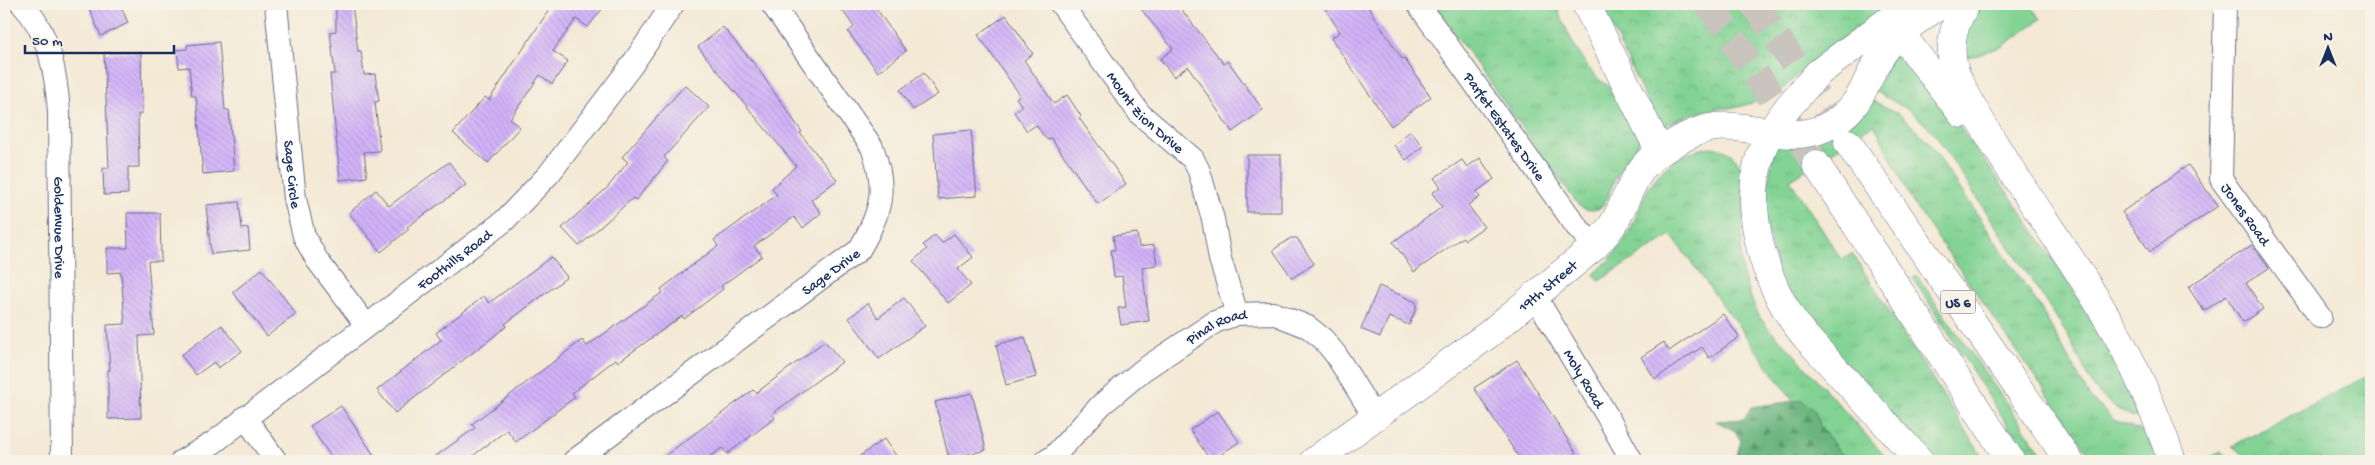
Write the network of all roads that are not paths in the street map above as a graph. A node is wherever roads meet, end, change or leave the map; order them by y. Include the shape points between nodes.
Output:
1 (22, 4) edge
2 (276, 4) edge
3 (673, 4) edge
4 (772, 4) edge
5 (1061, 4) edge
6 (1418, 4) edge
7 (1586, 4) edge
8 (1912, 4) edge
9 (1942, 4) edge
10 (1966, 4) edge
11 (2225, 4) edge
12 (1891, 30) junction
13 (1770, 132) junction
14 (1848, 143) tunnel mouth
15 (1660, 152) junction
16 (1816, 164) tunnel mouth
17 (2032, 204) junction
18 (1595, 246) junction
19 (1535, 296) junction
20 (1237, 314) junction
21 (2320, 317) dead end
22 (366, 325) junction
23 (245, 417) junction
24 (1374, 418) junction
25 (1051, 459) edge
26 (62, 461) edge
27 (182, 461) edge
28 (276, 461) edge
29 (574, 461) edge
30 (1314, 461) edge
31 (1632, 461) edge
32 (1920, 461) edge
33 (2011, 461) edge
34 (2069, 461) edge
35 (2172, 461) edge

1 - 26 street, Goldenvue Drive via 43,34 56,70
2 - 22 street, Sage Circle via 295,199 304,236 317,260
3 - 22 street, Foothills Road via 632,65 549,174 523,202 482,238
4 - 29 street, Sage Drive via 872,147 881,181 881,202 874,224 859,250
5 - 20 street, Mount Zion Drive via 1140,114 1193,159 1213,219 1220,259
6 - 18 street, Parfet Estates Drive via 1577,227
7 - 15 main road
8 - 12 main road, 19th Street
9 - 12 main road, 19th Street
10 - 17 main road via 1954,30 1952,51 1956,72
11 - 21 street, Jones Road via 2221,179
12 - 13 main road, 19th Street via 1818,73
12 - 13 main road, 19th Street via 1856,105 1845,116 1808,133
12 - 17 main road
13 - 15 main road, 19th Street via 1732,127 1709,128 1689,134
13 - 32 main road via 1758,170 1755,204 1759,245 1770,279 1787,312 1804,335
14 - 34 main road, US 6
15 - 18 main road, 19th Street via 1636,177 1609,230
16 - 33 main road, US 6
17 - 35 main road via 2116,332 2147,397
18 - 19 main road, 19th Street
19 - 24 main road, 19th Street via 1489,334
19 - 31 street, Moly Road
20 - 24 street, Pinal Road via 1273,313 1308,327 1336,355
20 - 25 street, Pinal Road via 1215,322 1143,370 1101,405
22 - 23 street, Foothills Road
23 - 27 street, Foothills Road via 213,443
23 - 28 street
24 - 30 main road, 19th Street

